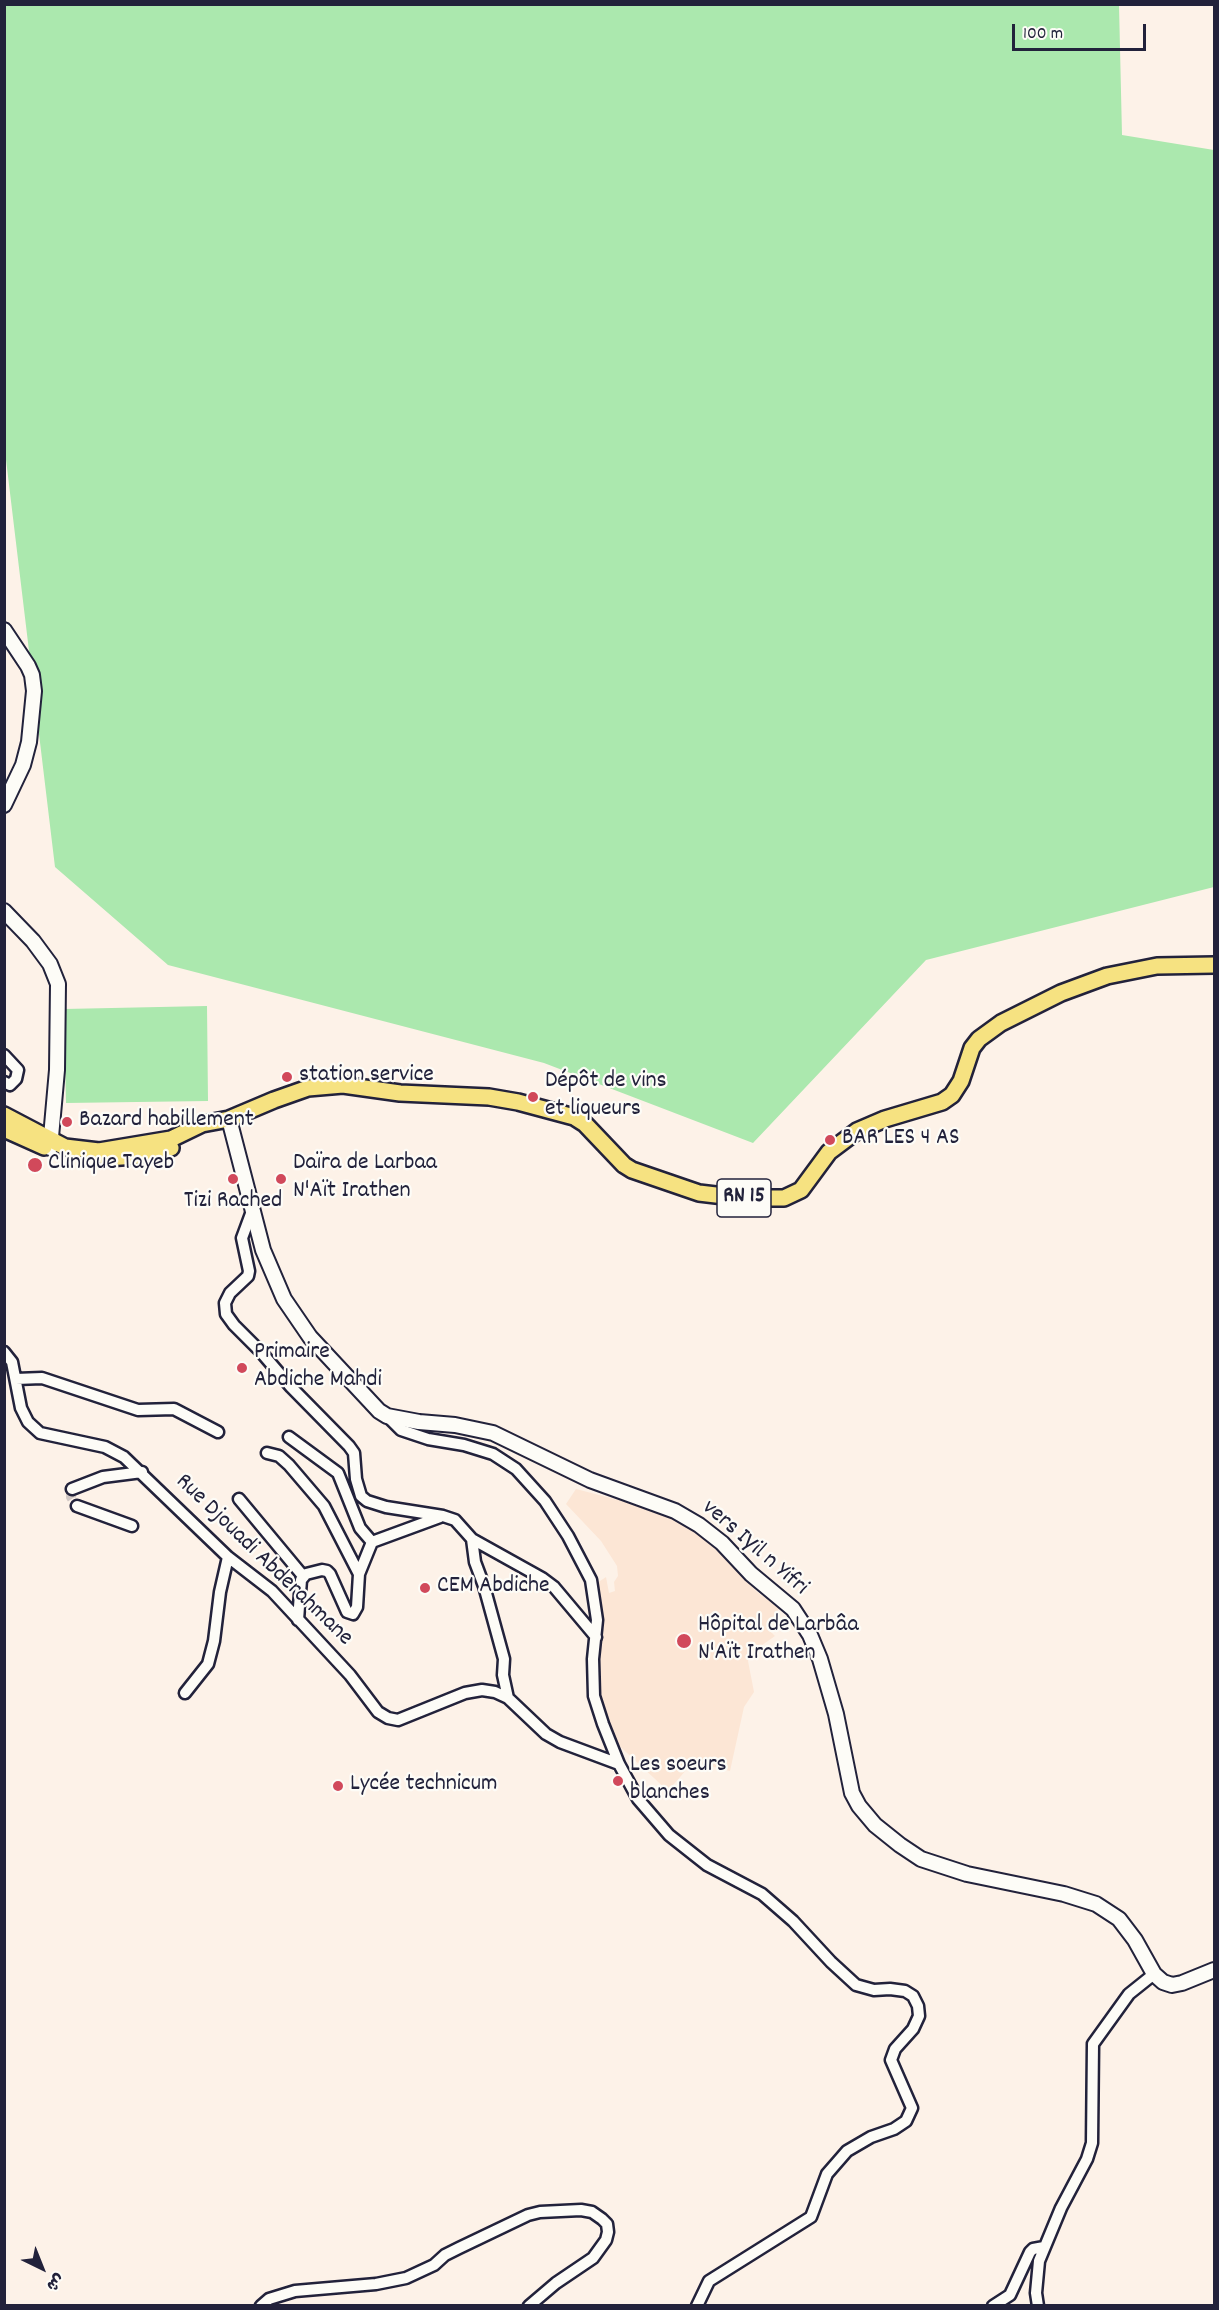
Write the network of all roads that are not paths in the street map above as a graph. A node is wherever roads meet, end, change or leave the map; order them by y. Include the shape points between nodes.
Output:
1 (4, 630) edge
2 (4, 805) edge
3 (4, 911) edge
4 (1215, 965) edge
5 (4, 1055) edge
6 (4, 1083) edge
7 (4, 1114) edge
8 (225, 1120) junction
9 (4, 1129) edge
10 (50, 1144) junction
11 (252, 1211) junction
12 (4, 1352) edge
13 (16, 1379) junction
14 (387, 1416) junction
15 (218, 1432) dead end
16 (289, 1437) dead end
17 (267, 1452) dead end
18 (142, 1472) junction
19 (72, 1489) dead end
20 (238, 1499) dead end
21 (77, 1506) dead end
22 (443, 1516) junction
23 (132, 1526) dead end
24 (472, 1539) junction
25 (372, 1542) junction
26 (228, 1557) junction
27 (359, 1574) junction
28 (303, 1576) junction
29 (298, 1620) junction
30 (596, 1637) junction
31 (184, 1693) dead end
32 (508, 1698) junction
33 (620, 1764) junction
34 (1215, 1970) edge
35 (1154, 1974) junction
36 (1044, 2247) junction
37 (261, 2306) edge
38 (529, 2306) edge
39 (697, 2306) edge
40 (993, 2306) edge
41 (1038, 2306) edge

1 - 2 main road via 28,666 34,691 23,765
3 - 10 main road via 33,941 50,964 58,984 57,1070
4 - 8 main road, RN 15 via 1157,966 1107,976 1061,993 1001,1023 972,1048 952,1095 942,1102 857,1131 829,1152 801,1190 784,1198 699,1193 632,1170 574,1117 489,1097 326,1086 308,1088
5 - 6 street via 18,1070 10,1085
7 - 10 main road
8 - 10 main road via 202,1124 171,1139 99,1151
8 - 11 main road, vers Iγil n Yifri
9 - 10 main road
11 - 14 main road, vers Iγil n Yifri via 284,1299 310,1337 372,1405
11 - 22 street via 242,1238 248,1276 230,1293 225,1303 226,1314 349,1446 354,1453 361,1496 386,1507
12 - 13 street, Rue Djouadi Abderahmane via 12,1362
13 - 15 street via 42,1378 138,1410 174,1409
13 - 18 street, Rue Djouadi Abderahmane via 21,1408 40,1433 105,1447
14 - 30 street via 401,1430 493,1454 516,1469 545,1500 591,1580 597,1611
14 - 35 main road, vers Iγil n Yifri via 493,1432 590,1480 675,1511 699,1525 792,1609 810,1635 836,1714 852,1793 875,1825 921,1859 967,1874 1096,1904 1119,1919
16 - 25 street via 338,1473 360,1528
17 - 27 street via 289,1465 324,1506
18 - 19 street via 103,1478
18 - 26 street, Rue Djouadi Abderahmane
20 - 28 street
21 - 23 street
22 - 24 street via 455,1520
22 - 25 street
24 - 30 street via 548,1582
24 - 32 street via 475,1562 504,1659
25 - 27 street
26 - 29 street, Rue Djouadi Abderahmane via 272,1592
26 - 31 street via 208,1664
27 - 28 street via 357,1607 351,1614 327,1571
28 - 29 street
29 - 32 street, Rue Djouadi Abderahmane via 350,1675 371,1705 388,1718 398,1720 482,1690
30 - 33 street via 594,1696
32 - 33 street, Rue Djouadi Abderahmane via 546,1734
33 - 39 street via 638,1799 669,1835 707,1865 762,1894 856,1984 874,1990 905,1991 918,2006 919,2016 913,2029 895,2049 891,2060 912,2108 906,2121 847,2151 827,2174 811,2217 709,2281
34 - 35 main road via 1172,1985
35 - 36 street via 1129,1994 1093,2044 1092,2143 1082,2172
36 - 40 street via 1030,2252 1015,2288
36 - 41 street via 1039,2261
37 - 38 street via 269,2299 295,2291 406,2278 528,2215 581,2210 603,2219 607,2224 606,2240 593,2258

